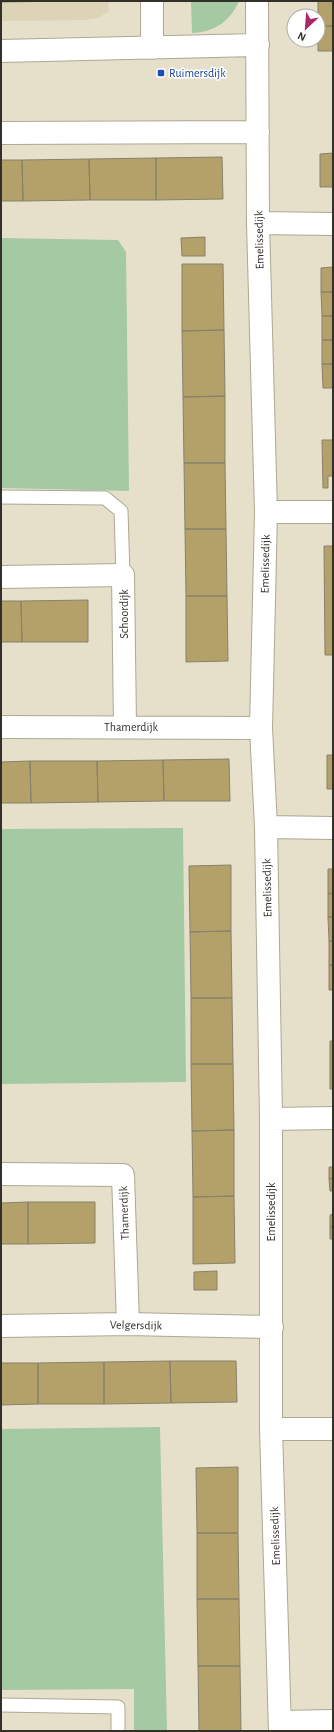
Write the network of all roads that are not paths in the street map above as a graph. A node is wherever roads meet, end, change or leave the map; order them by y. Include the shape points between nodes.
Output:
1 (152, 1) edge
2 (257, 1) edge
3 (258, 45) junction
4 (152, 48) junction
5 (1, 51) edge
6 (258, 132) junction
7 (1, 133) edge
8 (258, 223) junction
9 (333, 224) edge
10 (1, 498) edge
11 (266, 512) junction
12 (333, 512) edge
13 (123, 575) junction
14 (1, 577) edge
15 (1, 727) edge
16 (125, 727) junction
17 (261, 728) junction
18 (266, 827) junction
19 (333, 828) edge
20 (333, 1118) edge
21 (271, 1119) junction
22 (1, 1174) edge
23 (128, 1324) junction
24 (1, 1326) edge
25 (272, 1327) junction
26 (271, 1429) junction
27 (333, 1429) edge
28 (1, 1705) edge
29 (333, 1721) edge
30 (280, 1727) edge
31 (118, 1731) edge

1 - 4 street
2 - 3 street
3 - 4 street
3 - 6 street, Emelissedijk
4 - 5 street
6 - 7 street
6 - 8 street, Emelissedijk
8 - 9 street
8 - 11 street, Emelissedijk
10 - 13 lane via 106,498 120,511
11 - 12 street
11 - 17 street, Emelissedijk
13 - 14 street, Schoordijk
13 - 16 street, Schoordijk
15 - 16 street, Thamerdijk
16 - 17 street, Thamerdijk
17 - 18 street, Emelissedijk
18 - 19 street
18 - 21 street, Emelissedijk
20 - 21 street
21 - 25 street, Emelissedijk
22 - 23 street, Thamerdijk via 123,1175
23 - 24 street, Velgersdijk
23 - 25 street, Velgersdijk
25 - 26 street, Emelissedijk
26 - 27 street
26 - 30 street, Emelissedijk
28 - 31 lane via 118,1707
29 - 30 street

